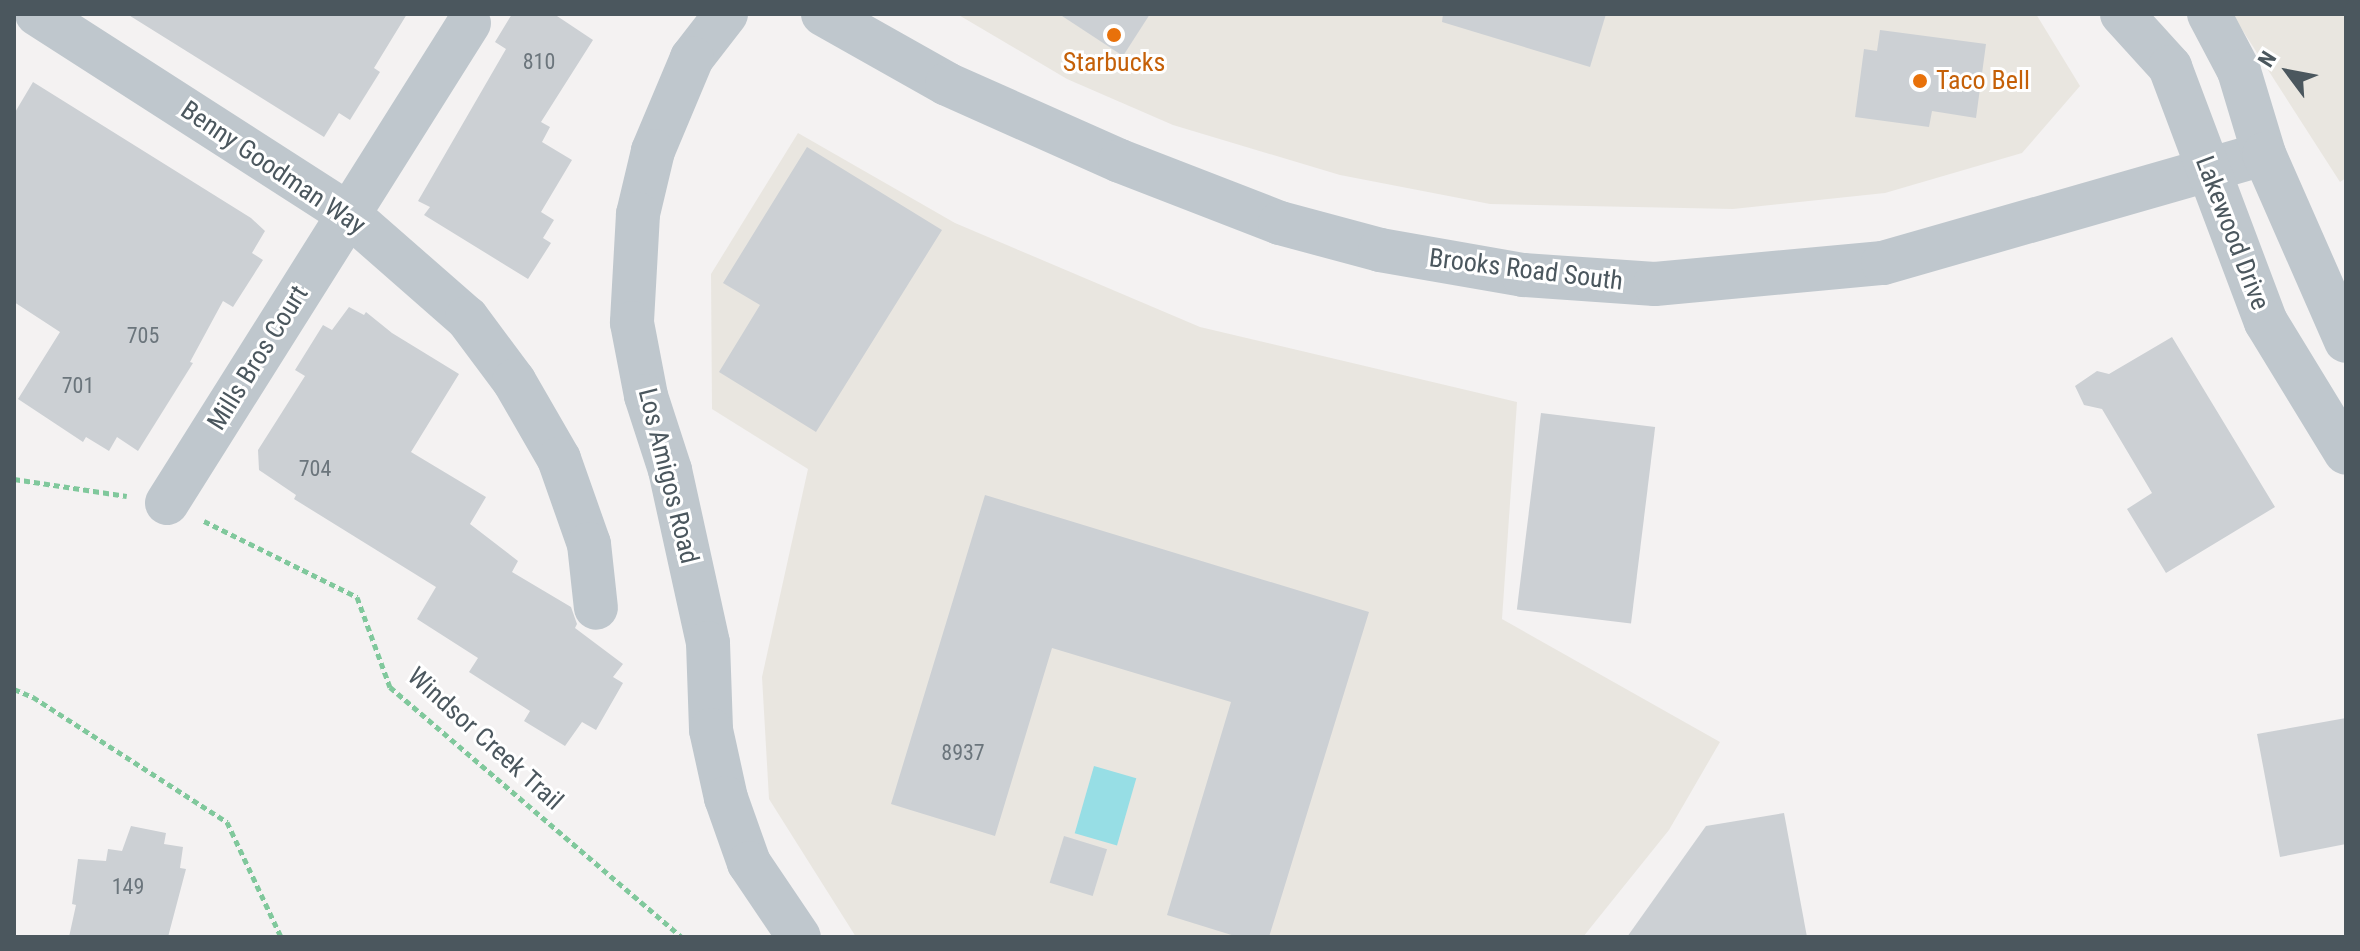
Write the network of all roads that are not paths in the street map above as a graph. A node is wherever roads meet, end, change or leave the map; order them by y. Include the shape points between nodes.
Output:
1 (37, 14) edge
2 (726, 14) edge
3 (823, 14) edge
4 (2122, 14) edge
5 (2209, 14) edge
6 (469, 23) dead end
7 (2264, 154) junction
8 (2207, 172) junction
9 (348, 214) junction
10 (2346, 341) edge
11 (2346, 453) edge
12 (167, 503) road end
13 (596, 608) dead end
14 (799, 937) edge

1 - 9 street, Benny Goodman Way
2 - 14 street, Los Amigos Road via 692,58 653,151 638,214 632,323 708,643 711,730 726,798 749,863
3 - 8 street, Brooks Road South via 947,84 1120,161 1280,223 1380,250 1523,275 1655,284 1883,263
4 - 8 street, Lakewood Drive via 2170,67
5 - 7 street via 2239,71
6 - 9 street, Mills Bros Court
7 - 8 street, Brooks Road South
7 - 10 street
8 - 11 street, Lakewood Drive via 2266,322
9 - 12 street, Mills Bros Court
9 - 13 street, Benny Goodman Way via 467,318 514,381 559,459 589,544

